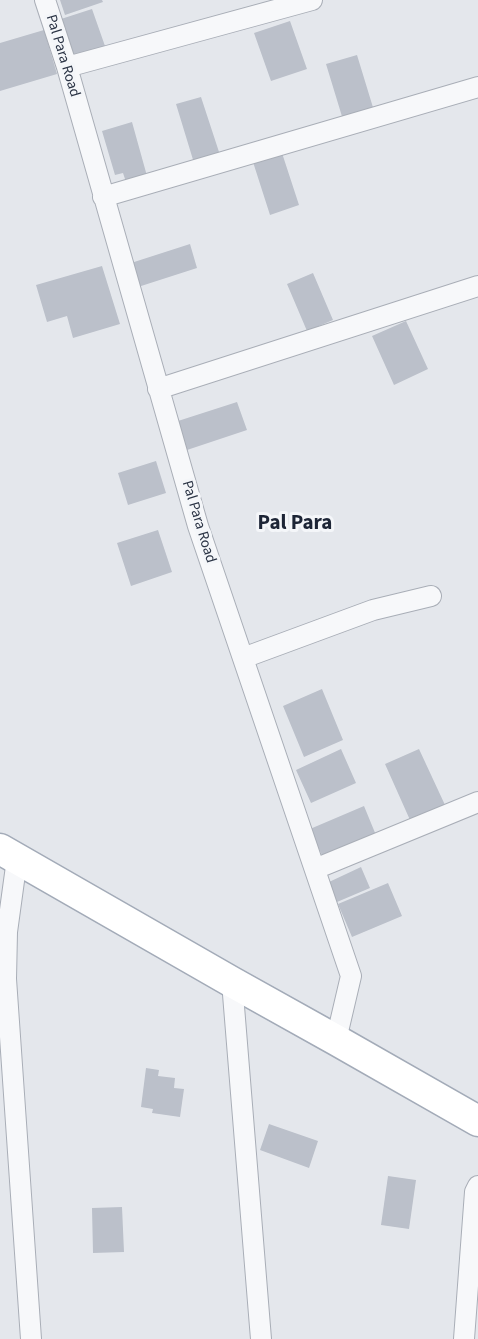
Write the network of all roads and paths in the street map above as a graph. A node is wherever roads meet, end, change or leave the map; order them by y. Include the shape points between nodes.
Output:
1 (45, 0) edge
2 (312, 0) edge
3 (67, 67) junction
4 (478, 87) edge
5 (104, 196) junction
6 (478, 286) edge
7 (158, 389) junction
8 (431, 596) dead end
9 (243, 658) junction
10 (478, 802) edge
11 (9, 854) edge
12 (315, 869) junction
13 (232, 982) junction
14 (336, 1040) junction
15 (478, 1121) edge
16 (478, 1186) edge
17 (31, 1339) edge
18 (261, 1339) edge
19 (464, 1339) edge

1 - 3 street, Pal Para Road
2 - 3 street
3 - 5 street, Pal Para Road
4 - 5 street
5 - 7 street, Pal Para Road
6 - 7 street
7 - 9 street, Pal Para Road via 198,526
8 - 9 street via 374,610
9 - 12 street, Pal Para Road
10 - 12 street
11 - 13 main road
11 - 17 street via 6,979
12 - 14 street, Pal Para Road via 351,976
13 - 14 main road
13 - 18 street
14 - 15 main road
16 - 19 street

